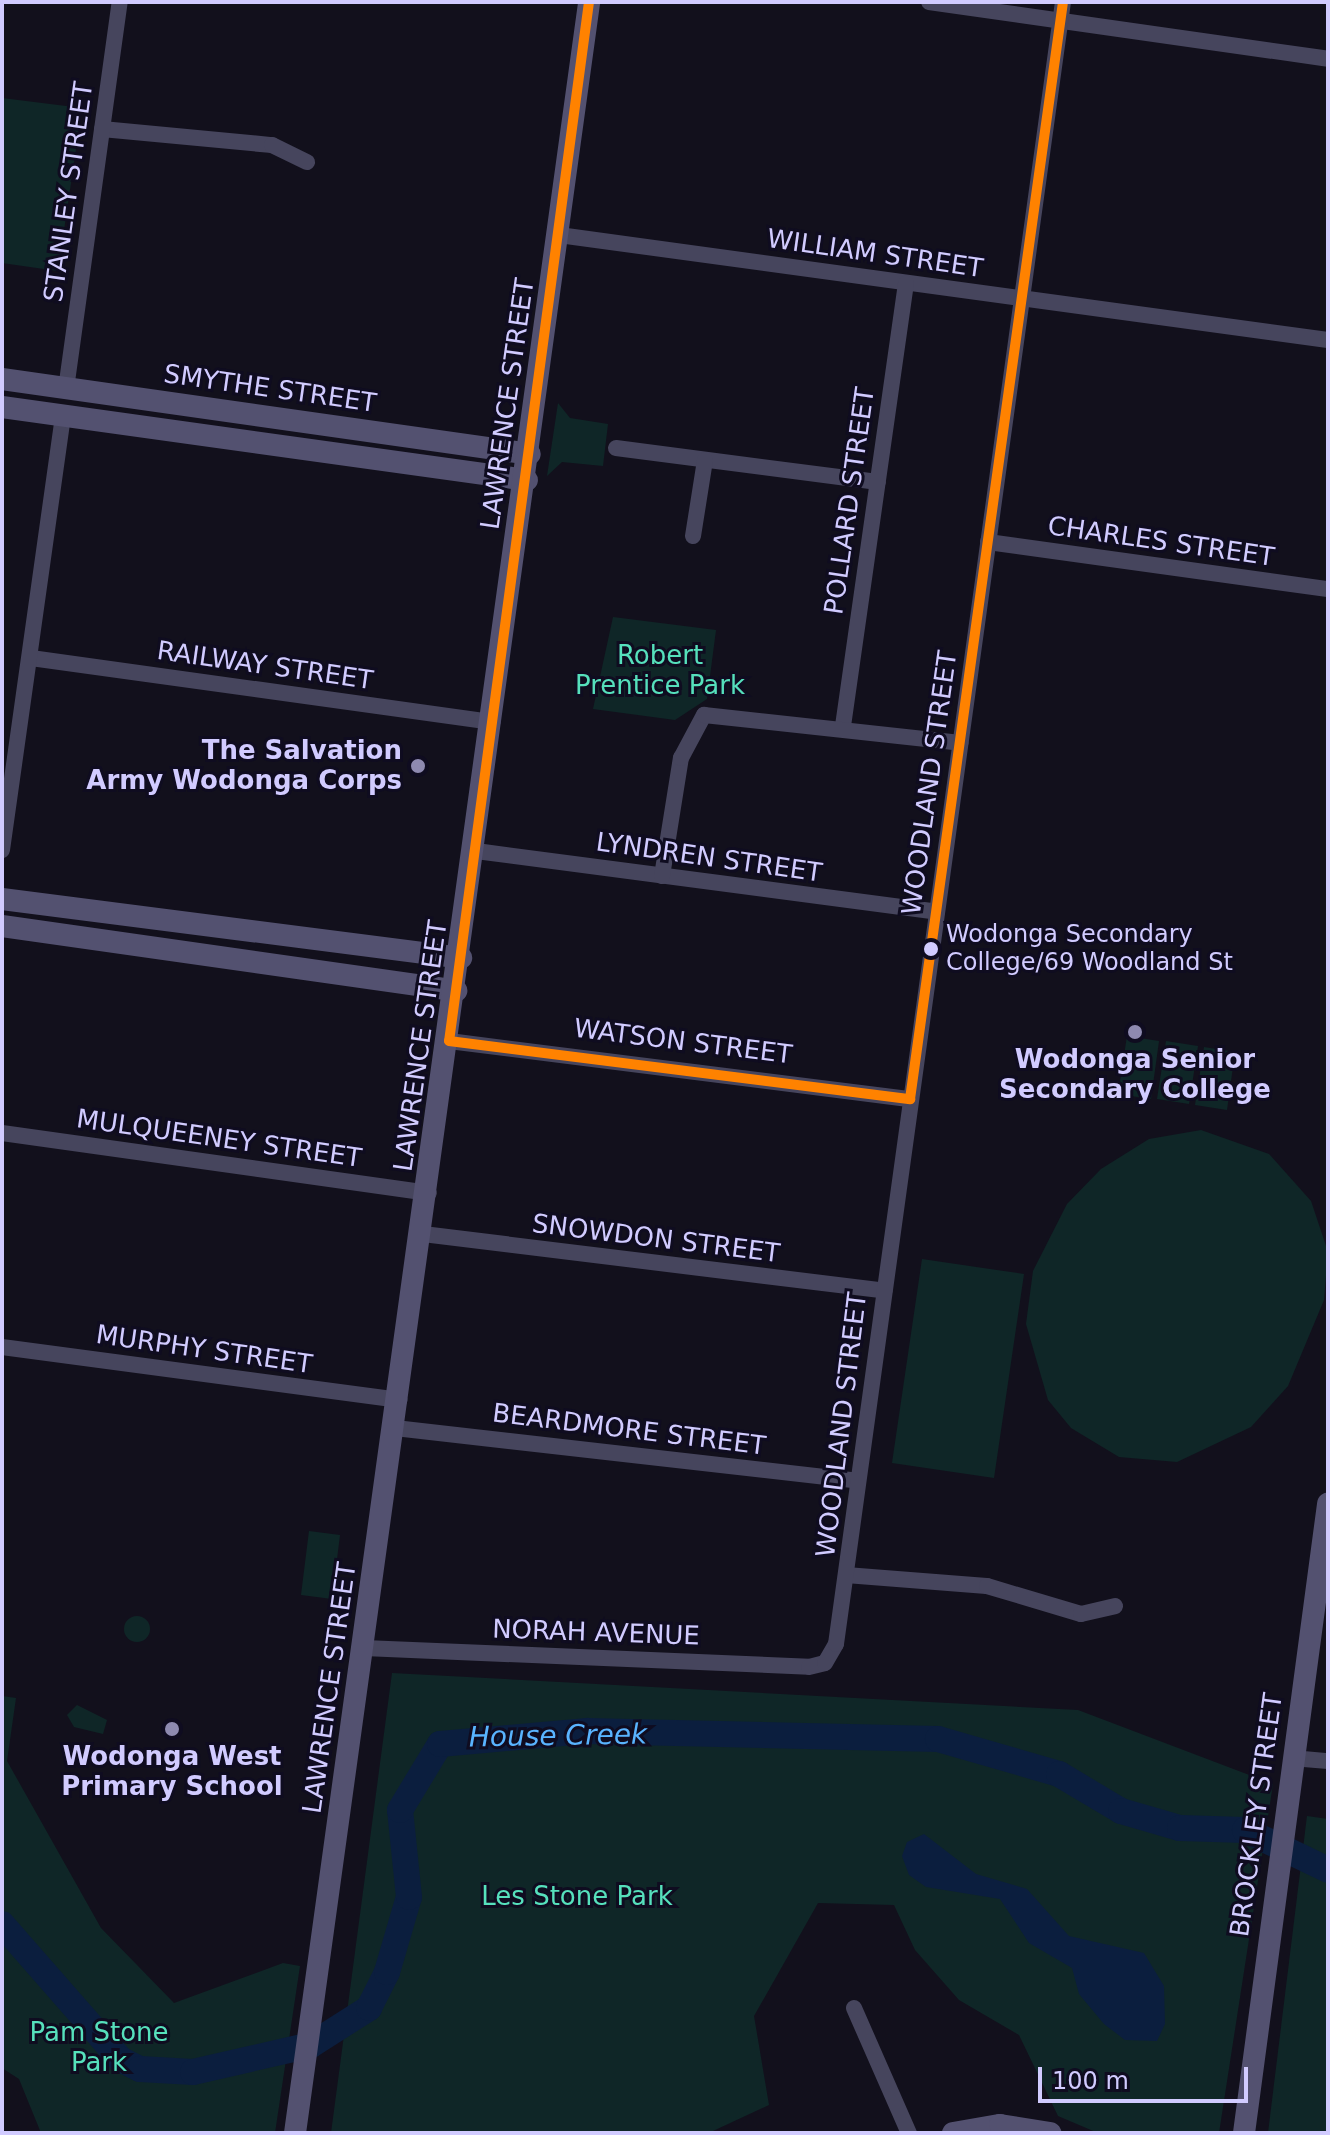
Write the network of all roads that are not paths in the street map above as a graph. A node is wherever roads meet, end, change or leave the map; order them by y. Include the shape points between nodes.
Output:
1 (120, 2) edge
2 (589, 2) edge
3 (929, 2) edge
4 (1063, 2) edge
5 (1061, 21) junction
6 (1328, 59) edge
7 (102, 129) junction
8 (307, 162) dead end
9 (559, 235) junction
10 (906, 283) junction
11 (1022, 298) junction
12 (1328, 340) edge
13 (6, 380) edge
14 (66, 389) junction
15 (152, 401) junction
16 (4, 408) edge
17 (63, 414) junction
18 (149, 426) junction
19 (433, 440) junction
20 (616, 448) dead end
21 (530, 454) junction
22 (705, 460) junction
23 (429, 466) junction
24 (527, 480) junction
25 (878, 482) junction
26 (693, 536) dead end
27 (988, 542) junction
28 (1328, 589) edge
29 (31, 658) junction
30 (493, 722) junction
31 (843, 726) junction
32 (960, 743) junction
33 (2, 850) edge
34 (476, 851) junction
35 (662, 876) junction
36 (2, 899) edge
37 (46, 905) junction
38 (937, 912) junction
39 (2, 926) edge
40 (43, 932) junction
41 (396, 950) junction
42 (461, 958) junction
43 (391, 981) junction
44 (456, 991) junction
45 (449, 1041) junction
46 (910, 1099) junction
47 (2, 1133) edge
48 (429, 1193) junction
49 (423, 1234) junction
50 (884, 1291) junction
51 (2, 1347) edge
52 (399, 1400) junction
53 (395, 1428) junction
54 (857, 1481) junction
55 (1328, 1504) edge
56 (846, 1575) junction
57 (1115, 1606) dead end
58 (364, 1648) junction
59 (825, 1663) joint
60 (1292, 1758) junction
61 (1328, 1761) edge
62 (854, 2008) dead end
63 (302, 2097) junction
64 (295, 2133) edge
65 (302, 2133) edge
66 (909, 2133) edge
67 (953, 2133) edge
68 (1050, 2133) edge
69 (1244, 2133) edge

1 - 7 street, STANLEY STREET
2 - 9 main road, LAWRENCE STREET
3 - 5 street
4 - 5 street, WOODLAND STREET
5 - 6 street
5 - 11 street, WOODLAND STREET
7 - 8 street via 272,145
7 - 14 street, STANLEY STREET
9 - 10 street, WILLIAM STREET
9 - 21 main road, LAWRENCE STREET
10 - 11 street, WILLIAM STREET
10 - 25 street, POLLARD STREET
11 - 12 street, WILLIAM STREET
11 - 27 street, WOODLAND STREET
13 - 14 main road, SMYTHE STREET
13 - 16 main road
14 - 15 main road, SMYTHE STREET
14 - 17 main road
15 - 18 main road
15 - 19 main road, SMYTHE STREET
16 - 17 main road, SMYTHE STREET
17 - 18 main road, SMYTHE STREET
17 - 29 street
18 - 23 main road, SMYTHE STREET
19 - 21 main road, SMYTHE STREET
19 - 23 main road
20 - 22 street
21 - 24 main road, LAWRENCE STREET
22 - 25 street
22 - 26 street
23 - 24 main road, SMYTHE STREET
24 - 30 main road, LAWRENCE STREET
25 - 31 street, POLLARD STREET
27 - 28 street, CHARLES STREET
27 - 32 street, WOODLAND STREET
29 - 30 street, RAILWAY STREET
29 - 33 street
30 - 34 main road, LAWRENCE STREET
31 - 32 street
31 - 35 street via 704,715 681,758
32 - 38 street, WOODLAND STREET
34 - 35 street, LYNDREN STREET
34 - 42 main road, LAWRENCE STREET
35 - 38 street, LYNDREN STREET
36 - 37 main road
37 - 40 main road
37 - 41 main road
38 - 46 street, WOODLAND STREET
39 - 40 main road
40 - 43 main road
41 - 42 main road
41 - 43 main road
42 - 44 main road, LAWRENCE STREET
43 - 44 main road
44 - 45 main road, LAWRENCE STREET
45 - 46 street, WATSON STREET
45 - 48 main road, LAWRENCE STREET
46 - 50 street, WOODLAND STREET
47 - 48 street, MULQUEENEY STREET
48 - 49 main road, LAWRENCE STREET
49 - 50 street, SNOWDON STREET
49 - 52 main road, LAWRENCE STREET
50 - 54 street, WOODLAND STREET
51 - 52 street, MURPHY STREET
52 - 53 main road, LAWRENCE STREET
53 - 54 street, BEARDMORE STREET
53 - 58 main road, LAWRENCE STREET
54 - 56 street, WOODLAND STREET
55 - 60 main road, BROCKLEY STREET
56 - 57 street via 987,1586 1081,1614
56 - 59 street, WOODLAND STREET via 836,1644
58 - 59 street, NORAH AVENUE
58 - 63 main road, LAWRENCE STREET
60 - 61 street
60 - 69 main road, BROCKLEY STREET
62 - 66 street
63 - 64 main road, LAWRENCE STREET
63 - 65 main road, LAWRENCE STREET
67 - 68 main road via 1000,2125

